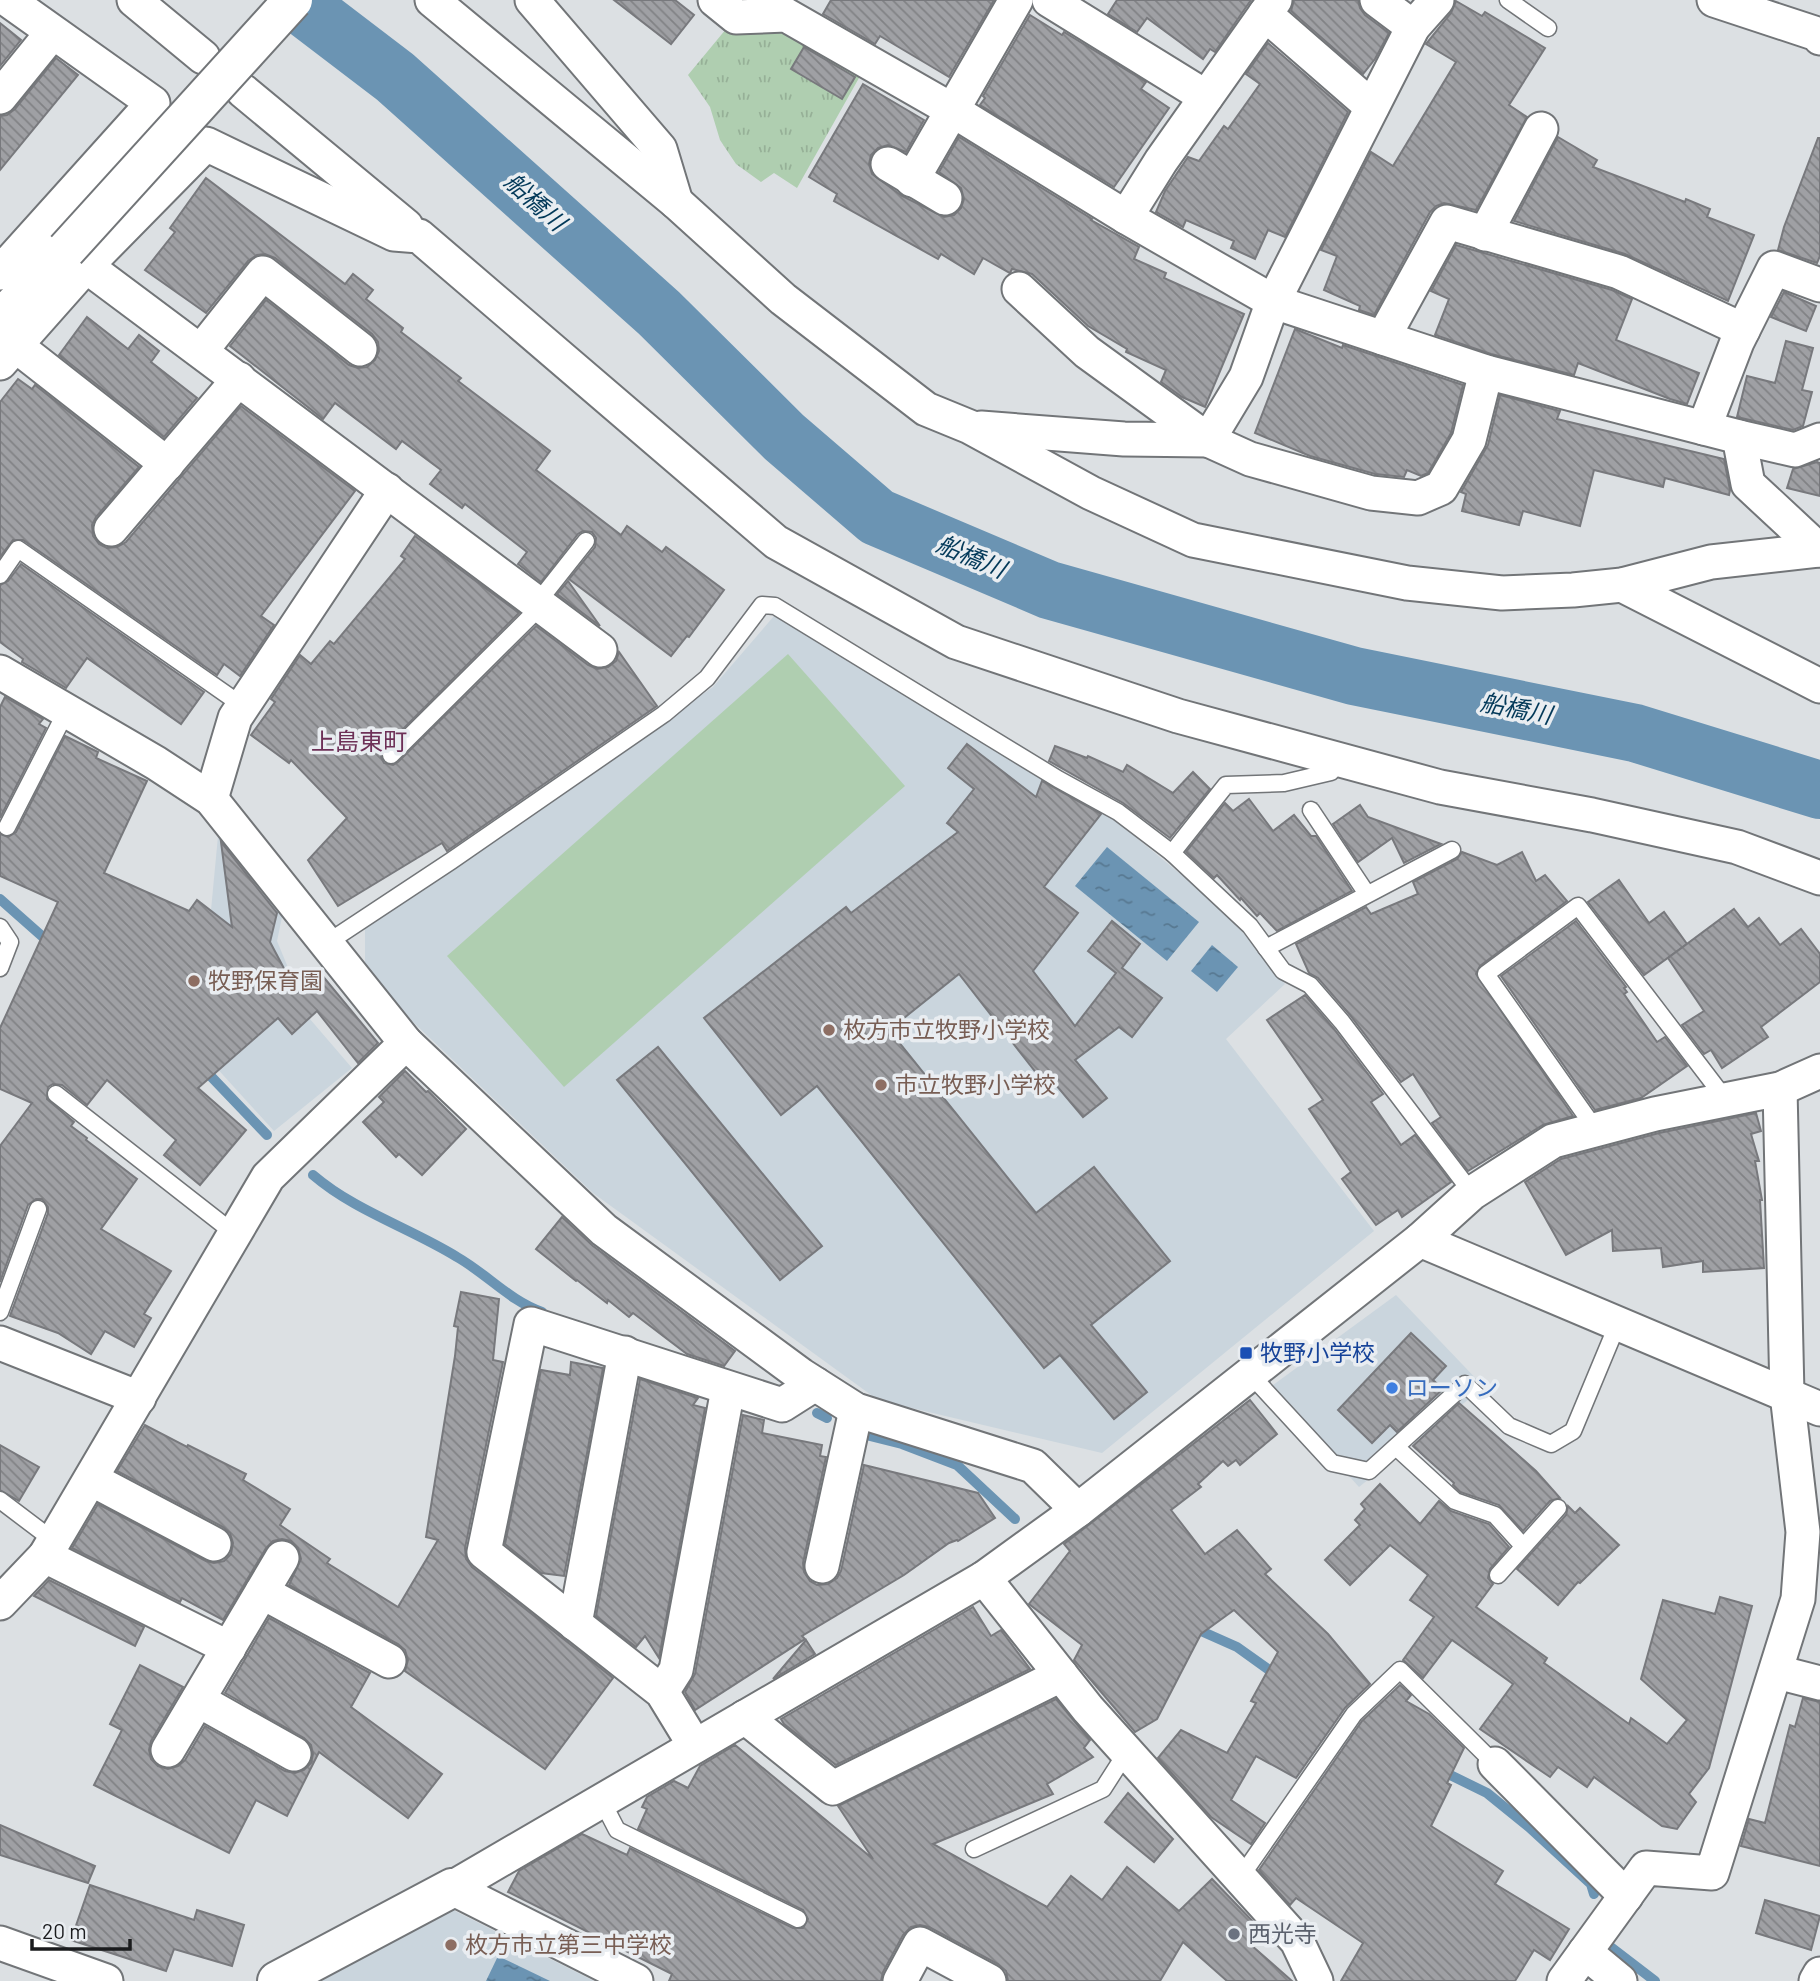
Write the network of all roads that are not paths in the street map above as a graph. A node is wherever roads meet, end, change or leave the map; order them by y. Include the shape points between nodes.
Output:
1 (8, 0) edge
2 (134, 0) edge
3 (293, 0) edge
4 (432, 0) edge
5 (532, 0) edge
6 (715, 0) edge
7 (1016, 0) edge
8 (1049, 0) edge
9 (1377, 0) edge
10 (1437, 0) edge
11 (1508, 0) edge
12 (1714, 0) edge
13 (791, 7) edge
14 (1270, 7) edge
15 (1088, 10) edge
16 (1413, 27) junction
17 (1548, 29) dead end
18 (52, 33) junction
19 (1820, 38) edge
20 (203, 57) dead end
21 (243, 91) dead end
22 (0, 97) edge
23 (1206, 97) junction
24 (1372, 107) junction
25 (952, 110) junction
26 (1541, 129) dead end
27 (945, 198) dead end
28 (676, 202) junction
29 (1126, 217) junction
30 (1485, 234) junction
31 (419, 236) junction
32 (76, 258) junction
33 (0, 273) edge
34 (1820, 285) edge
35 (1018, 289) dead end
36 (1274, 302) junction
37 (1743, 330) junction
38 (1383, 338) junction
39 (5, 343) edge
40 (360, 349) dead end
41 (201, 351) junction
42 (1486, 372) junction
43 (239, 379) junction
44 (970, 427) junction
45 (1704, 428) junction
46 (1739, 437) junction
47 (1208, 440) junction
48 (1820, 440) edge
49 (167, 464) junction
50 (387, 490) junction
51 (111, 529) dead end
52 (586, 541) dead end
53 (1819, 550) edge
54 (0, 575) edge
55 (1622, 585) junction
56 (539, 604) junction
57 (600, 650) dead end
58 (0, 672) edge
59 (1820, 686) edge
60 (243, 706) junction
61 (66, 712) junction
62 (391, 755) dead end
63 (1341, 759) junction
64 (211, 799) junction
65 (1311, 810) dead end
66 (7, 827) dead end
67 (1452, 850) dead end
68 (1172, 853) junction
69 (1820, 878) edge
70 (1367, 894) junction
71 (0, 927) edge
72 (327, 943) junction
73 (1266, 948) junction
74 (0, 968) edge
75 (406, 1043) junction
76 (1820, 1071) edge
77 (1780, 1089) junction
78 (56, 1094) dead end
79 (1726, 1100) junction
80 (1595, 1130) junction
81 (1472, 1193) junction
82 (38, 1209) dead end
83 (236, 1234) junction
84 (1420, 1240) junction
85 (0, 1312) edge
86 (1618, 1323) junction
87 (0, 1343) edge
88 (625, 1353) junction
89 (1250, 1374) junction
90 (815, 1384) junction
91 (728, 1389) junction
92 (1787, 1394) junction
93 (139, 1398) junction
94 (1820, 1409) edge
95 (856, 1410) junction
96 (1396, 1447) junction
97 (91, 1479) junction
98 (0, 1500) edge
99 (1558, 1508) dead end
100 (1078, 1510) junction
101 (214, 1544) dead end
102 (1523, 1546) junction
103 (50, 1548) junction
104 (282, 1558) dead end
105 (822, 1566) dead end
106 (1498, 1575) dead end
107 (984, 1578) junction
108 (262, 1592) junction
109 (0, 1603) edge
110 (575, 1624) junction
111 (229, 1648) junction
112 (389, 1661) dead end
113 (1777, 1672) junction
114 (1061, 1675) junction
115 (1820, 1683) edge
116 (662, 1692) junction
117 (198, 1700) junction
118 (745, 1717) junction
119 (695, 1746) junction
120 (168, 1751) dead end
121 (1126, 1753) junction
122 (294, 1754) dead end
123 (1495, 1764) joint
124 (602, 1801) junction
125 (974, 1849) dead end
126 (1240, 1878) junction
127 (452, 1888) junction
128 (1626, 1896) junction
129 (798, 1919) dead end
130 (0, 1943) edge
131 (1585, 1952) junction
132 (1820, 1974) edge
133 (106, 1981) edge
134 (277, 1981) edge
135 (636, 1981) edge
136 (900, 1981) edge
137 (989, 1981) edge
138 (1316, 1981) edge
139 (1564, 1981) edge
140 (1620, 1981) edge
141 (1816, 1981) edge

1 - 18 street
2 - 20 street
3 - 32 street, bridge
4 - 28 street
5 - 28 street via 660,149
6 - 13 street via 736,17
7 - 25 street
8 - 15 street
9 - 16 street
10 - 16 street
11 - 17 lane
12 - 19 street
13 - 25 street
14 - 23 street
14 - 24 street
15 - 23 street
16 - 24 street
18 - 22 street
18 - 33 street via 153,103
21 - 31 street
23 - 29 street
24 - 36 street
25 - 27 street via 900,172
25 - 29 street
26 - 30 street
28 - 44 street via 783,299 915,401
29 - 36 street
30 - 37 street via 1619,272
30 - 38 street via 1447,222
31 - 32 street via 394,234 205,144
31 - 63 street via 776,542 956,642 1178,716
32 - 39 street
32 - 41 street
34 - 37 street via 1774,268
35 - 47 street via 1087,352
36 - 38 street
36 - 47 street via 1246,376
37 - 45 street
38 - 42 street
39 - 49 street
40 - 41 street via 263,273
41 - 43 street
42 - 45 street
42 - 47 street via 1468,440 1441,488 1418,498 1371,493 1250,459
43 - 49 street
43 - 50 street
44 - 47 street via 1124,439
44 - 55 street via 1091,493 1194,540 1407,583 1502,593
45 - 46 street
46 - 48 street via 1795,450
46 - 53 street via 1748,484
49 - 51 street
50 - 56 street
50 - 60 street
52 - 56 lane
53 - 55 street via 1711,562
54 - 60 lane via 18,549
55 - 59 street
56 - 57 street
56 - 62 lane
58 - 61 street
60 - 64 street via 235,718
61 - 64 street
61 - 66 lane
63 - 68 lane via 1331,772 1284,782 1226,785
63 - 69 street via 1440,787 1737,848
64 - 72 street
65 - 70 lane
67 - 70 lane
68 - 72 lane via 1118,812 775,606 762,605 707,678 664,715
68 - 73 lane via 1250,926
70 - 73 lane
71 - 74 lane via 10,942
72 - 75 street
73 - 81 lane via 1283,971 1310,985 1342,1023
75 - 83 street via 268,1177
75 - 90 street via 604,1230
76 - 77 street
77 - 79 street
77 - 92 street
78 - 83 lane
79 - 80 street
79 - 80 lane via 1578,906 1486,974
80 - 81 street via 1553,1141
81 - 84 street
82 - 85 lane
83 - 93 street
84 - 86 street
84 - 89 street
86 - 92 street
86 - 96 lane via 1573,1431 1551,1444 1509,1426 1465,1384
87 - 93 street
88 - 91 street
88 - 110 street
88 - 110 street via 531,1324 484,1552
89 - 96 lane via 1332,1463 1369,1471
89 - 100 street
90 - 91 street via 782,1405
90 - 95 street
91 - 116 street via 676,1670
92 - 94 street
92 - 113 street via 1803,1532 1798,1599
93 - 97 street
95 - 100 street via 1033,1466
95 - 105 street
96 - 102 lane via 1455,1501 1495,1515
97 - 101 street
97 - 103 street
98 - 103 lane
99 - 102 lane
100 - 107 street
102 - 106 lane
103 - 109 street
103 - 111 street
104 - 108 street
107 - 114 street
107 - 118 street
108 - 111 street
108 - 112 street
110 - 116 street
111 - 117 street
113 - 115 street
113 - 128 street via 1712,1873 1646,1868
114 - 118 street via 833,1788
114 - 121 street
116 - 119 street
117 - 120 street
117 - 122 street
118 - 119 street
119 - 124 street
121 - 125 lane via 1102,1789
121 - 126 street
123 - 126 lane via 1400,1670 1354,1714
123 - 128 street
124 - 127 street
124 - 129 lane via 617,1830
126 - 138 street via 1297,1941
127 - 134 street
127 - 135 street
128 - 131 street
130 - 133 street
131 - 139 street
131 - 140 street
132 - 141 street
136 - 137 street via 920,1944

